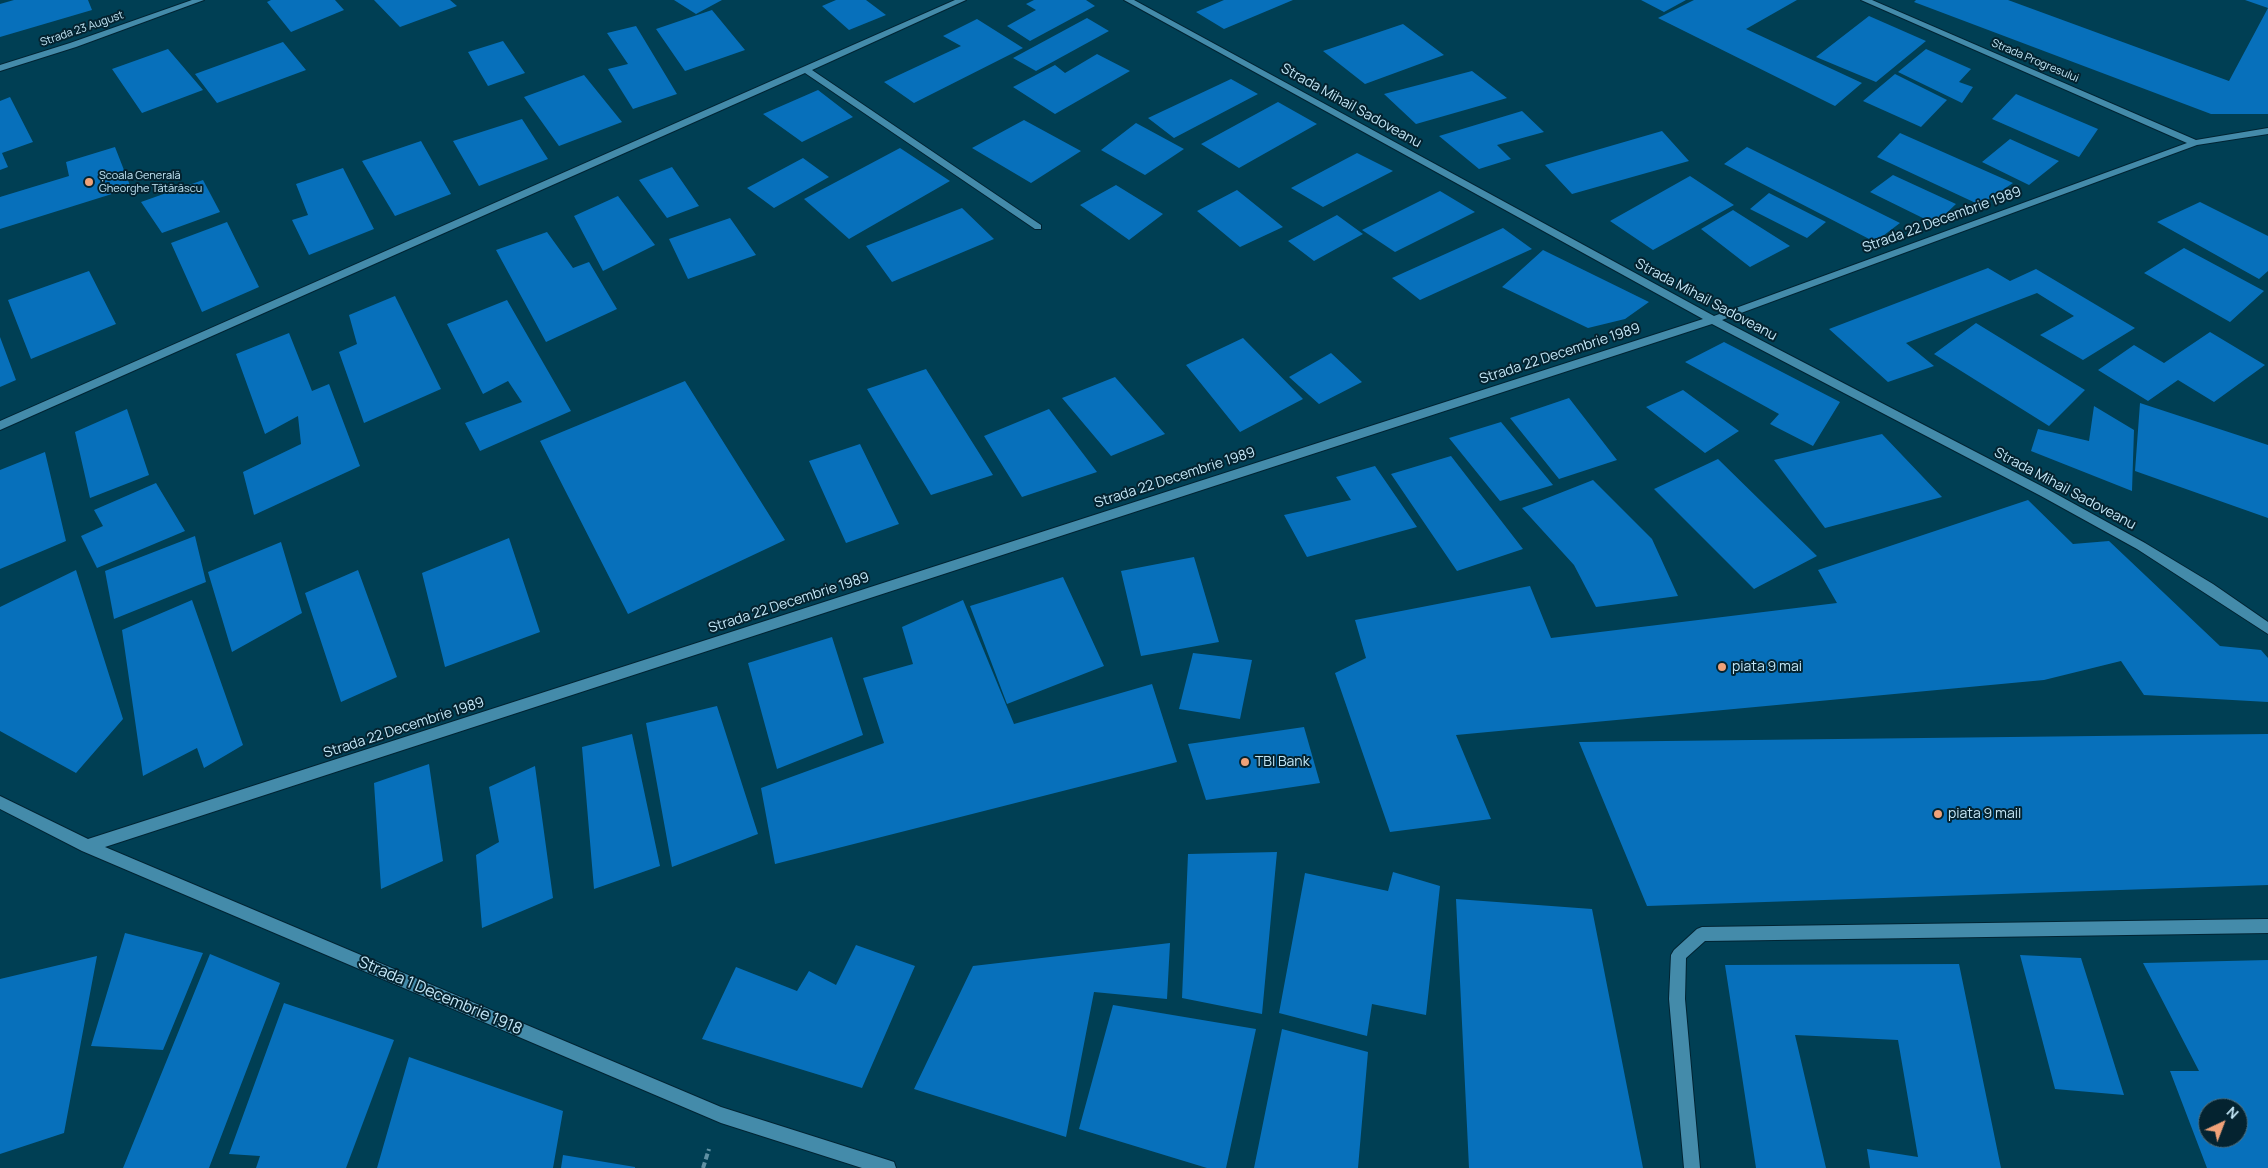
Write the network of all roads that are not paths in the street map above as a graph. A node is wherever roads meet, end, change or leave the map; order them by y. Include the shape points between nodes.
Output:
1 (200, 0) edge
2 (962, 0) edge
3 (1128, 0) edge
4 (1865, 0) edge
5 (0, 68) edge
6 (807, 70) junction
7 (2268, 131) edge
8 (2195, 143) junction
9 (1038, 227) dead end
10 (1713, 320) junction
11 (0, 426) edge
12 (2268, 630) edge
13 (0, 802) edge
14 (87, 846) junction
15 (2268, 926) edge
16 (888, 1168) edge
17 (1692, 1168) edge

1 - 5 street, Strada 23 August
2 - 6 street
3 - 10 street, Strada Mihail Sadoveanu
4 - 8 street, Strada Progresului
6 - 9 street
6 - 11 street
7 - 8 street, Strada 22 Decembrie 1989
8 - 10 street, Strada 22 Decembrie 1989
10 - 12 street, Strada Mihail Sadoveanu via 2141,546
10 - 14 street, Strada 22 Decembrie 1989
13 - 14 street, Strada 1 Decembrie 1918
14 - 16 street, Strada 1 Decembrie 1918 via 721,1115
15 - 17 street via 1702,934 1679,955 1677,999

